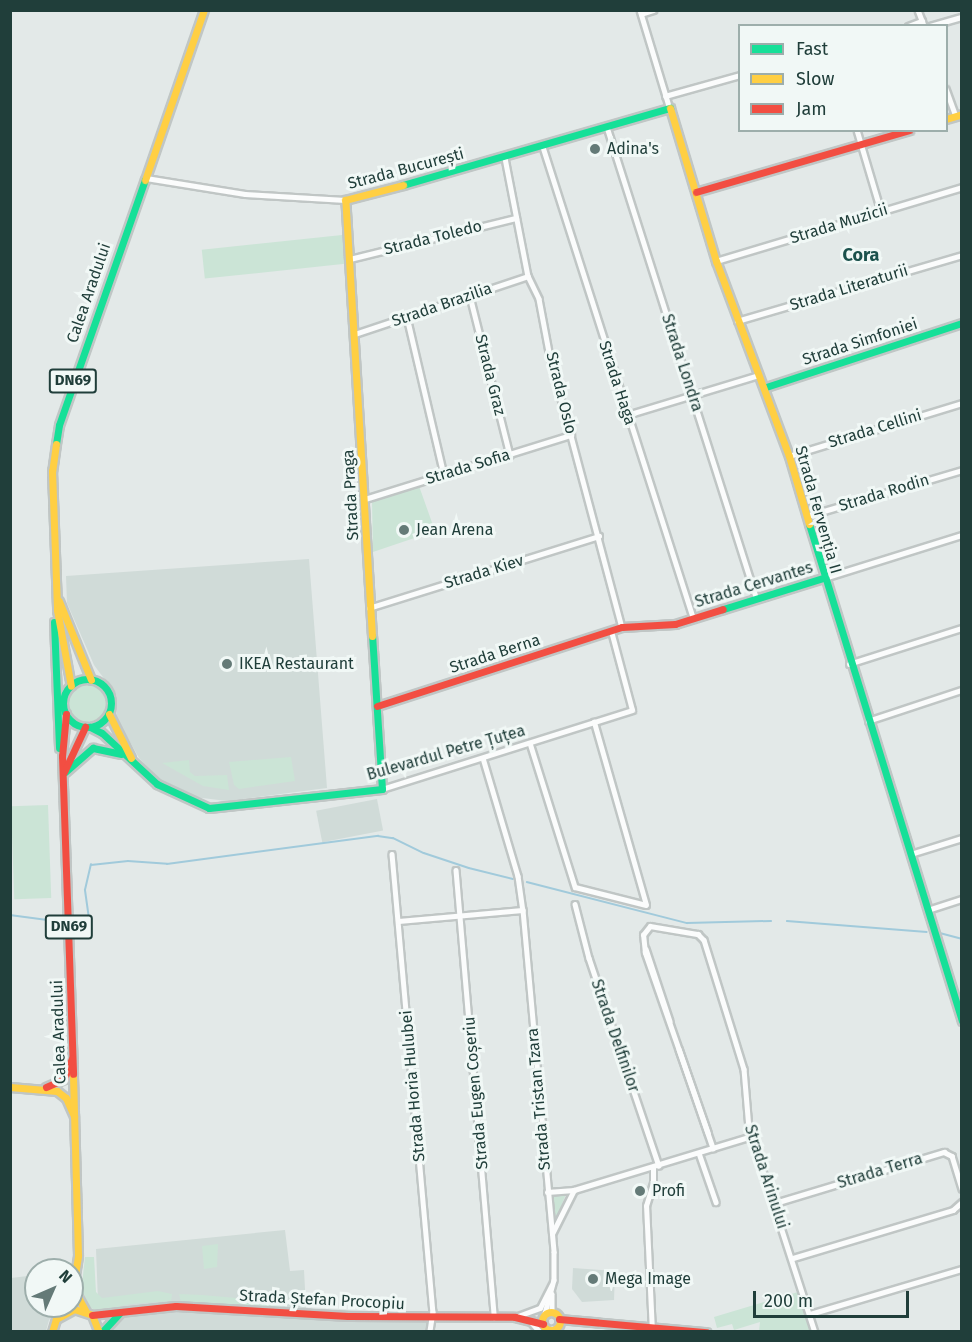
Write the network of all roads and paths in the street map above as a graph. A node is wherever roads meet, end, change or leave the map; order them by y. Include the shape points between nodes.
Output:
1 (204, 10) edge
2 (653, 10) edge
3 (918, 10) edge
4 (641, 12) edge
5 (962, 17) edge
6 (923, 23) edge
7 (937, 24) edge
8 (738, 76) edge
9 (948, 93) edge
10 (665, 96) junction
11 (669, 106) junction
12 (959, 115) edge
13 (607, 127) junction
14 (858, 132) edge
15 (903, 132) edge
16 (861, 146) junction
17 (543, 147) junction
18 (504, 158) junction
19 (143, 178) junction
20 (962, 187) edge
21 (696, 192) junction
22 (345, 200) junction
23 (881, 211) junction
24 (516, 218) junction
25 (962, 255) edge
26 (350, 259) junction
27 (716, 261) junction
28 (528, 276) junction
29 (470, 296) junction
30 (407, 317) junction
31 (737, 321) junction
32 (962, 323) edge
33 (355, 334) junction
34 (759, 375) junction
35 (766, 387) junction
36 (692, 396) junction
37 (962, 403) edge
38 (627, 415) junction
39 (571, 435) junction
40 (510, 455) junction
41 (789, 456) junction
42 (962, 470) edge
43 (444, 474) junction
44 (365, 499) junction
45 (807, 516) junction
46 (962, 535) edge
47 (599, 536) junction
48 (823, 578) junction
49 (57, 594) junction
50 (757, 599) junction
51 (369, 608) junction
52 (693, 618) junction
53 (622, 627) junction
54 (962, 628) edge
55 (611, 631) junction
56 (849, 664) junction
57 (91, 680) junction
58 (71, 686) junction
59 (962, 690) edge
60 (377, 706) junction
61 (66, 714) junction
62 (109, 714) junction
63 (594, 722) junction
64 (868, 722) junction
65 (87, 727) junction
66 (530, 743) junction
67 (483, 758) junction
68 (132, 760) junction
69 (64, 774) junction
70 (382, 789) junction
71 (962, 838) edge
72 (392, 854) dead end
73 (911, 854) junction
74 (456, 870) dead end
75 (962, 899) edge
76 (575, 904) dead end
77 (523, 910) junction
78 (928, 910) junction
79 (461, 916) junction
80 (398, 921) junction
81 (961, 1017) edge
82 (73, 1055) junction
83 (10, 1087) edge
84 (44, 1088) junction
85 (75, 1118) junction
86 (752, 1136) junction
87 (713, 1148) junction
88 (699, 1153) junction
89 (659, 1166) junction
90 (653, 1168) junction
91 (962, 1188) edge
92 (574, 1190) junction
93 (547, 1192) junction
94 (716, 1202) dead end
95 (962, 1202) edge
96 (775, 1203) junction
97 (552, 1234) junction
98 (78, 1258) edge
99 (793, 1258) junction
100 (960, 1269) edge
101 (554, 1280) junction
102 (84, 1306) edge
103 (84, 1312) edge
104 (121, 1312) junction
105 (89, 1313) junction
106 (810, 1314) junction
107 (494, 1317) junction
108 (515, 1317) junction
109 (60, 1318) edge
110 (432, 1318) junction
111 (548, 1324) edge
112 (652, 1329) edge
113 (52, 1332) edge
114 (101, 1332) edge
115 (430, 1332) edge
116 (706, 1332) edge
117 (815, 1332) edge

1 - 19 street, Calea Aradului / DN69
2 - 4 street
3 - 6 street
4 - 10 street, Strada Fervenția II
5 - 7 street
8 - 10 street
9 - 12 street
10 - 11 street, Strada Fervenția II
11 - 13 street, Strada București
11 - 21 street, Strada Fervenția II
13 - 17 street, Strada București
13 - 36 street, Strada Londra
14 - 16 street
15 - 16 street
16 - 21 street
16 - 23 street
17 - 18 street, Strada București
17 - 38 street, Strada Haga
18 - 22 street, Strada București
18 - 24 street, Strada Oslo
19 - 22 street, Strada București via 245,194
19 - 49 street, Calea Aradului / DN69 via 59,425 52,471
20 - 23 street, Strada Muzicii
21 - 27 street, Strada Fervenția II
22 - 26 street, Strada Praga
23 - 27 street, Strada Muzicii
24 - 26 street, Strada Toledo
24 - 28 street, Strada Oslo
25 - 31 street, Strada Literaturii
26 - 33 street, Strada Praga
27 - 31 street, Strada Fervenția II
28 - 29 street, Strada Brazilia
28 - 39 street, Strada Oslo via 539,299
29 - 30 street, Strada Brazilia
29 - 40 street, Strada Graz
30 - 33 street, Strada Brazilia
30 - 43 street
31 - 34 street, Strada Fervenția II
32 - 35 street, Strada Simfoniei
33 - 44 street, Strada Praga
34 - 35 street, Strada Fervenția II
34 - 36 street
35 - 41 street, Strada Fervenția II
36 - 38 street
36 - 50 street, Strada Londra
37 - 41 street, Strada Cellini
38 - 52 street, Strada Haga
39 - 40 street, Strada Sofia
39 - 47 street, Strada Oslo
40 - 43 street, Strada Sofia
41 - 45 street, Strada Fervenția II
42 - 45 street, Strada Rodin
43 - 44 street, Strada Sofia
44 - 51 street, Strada Praga
45 - 48 street, Strada Fervenția II
46 - 48 street, Strada Cervantes
47 - 51 street, Strada Kiev
47 - 53 street, Strada Oslo
48 - 50 street, Strada Cervantes
48 - 56 street, Strada Fervenția II
49 - 57 street, Calea Aradului / DN69
49 - 58 street, Calea Aradului / DN69 via 58,626
49 - 69 street, DN69 via 53,610 59,762
50 - 52 street, Strada Cervantes
51 - 60 street, Strada Praga
52 - 53 street, Strada Cervantes via 655,628
53 - 55 street, Strada Berna
54 - 56 street
55 - 60 street, Strada Berna
55 - 63 street, Bulevardul Petre Țuțea via 633,709
56 - 64 street, Strada Fervenția II
57 - 58 street
57 - 62 street, DN69 via 107,690 111,699
58 - 61 street, DN69 via 63,702
59 - 64 street
60 - 70 street, Strada Praga
61 - 65 street
61 - 69 street, Calea Aradului / DN69
62 - 65 street
62 - 68 street, Bulevardul Petre Țuțea
63 - 66 street, Bulevardul Petre Țuțea
63 - 66 street via 646,905 577,889
64 - 73 street, Strada Fervenția II
65 - 68 street, Bulevardul Petre Țuțea via 102,733
65 - 69 street, Calea Aradului / DN69
66 - 67 street, Bulevardul Petre Țuțea
67 - 70 street, Bulevardul Petre Țuțea
67 - 77 street, Strada Tristan Tzara via 518,876
68 - 69 street via 107,748 93,748 82,753
68 - 70 street, Bulevardul Petre Țuțea via 164,788 209,808
69 - 82 street, Calea Aradului / DN69
71 - 73 street
72 - 80 street, Strada Horia Hulubei
73 - 78 street, Strada Fervenția II
74 - 79 street, Strada Eugen Coșeriu
75 - 78 street
76 - 89 street, Strada Delfinilor
77 - 79 street
77 - 93 street, Strada Tristan Tzara
78 - 81 street, Strada Fervenția II
79 - 80 street
79 - 107 street, Strada Eugen Coșeriu
80 - 110 street, Strada Horia Hulubei
82 - 84 street via 64,1079
82 - 85 street, Calea Aradului / DN69
83 - 84 street
84 - 85 street via 62,1094
85 - 98 street, Calea Aradului / DN69
86 - 87 street
86 - 87 street, Strada Arinului via 746,1114 744,1069 703,937 648,927 643,935 646,949
86 - 96 street, Strada Arinului
87 - 88 street
88 - 89 street
88 - 94 street
89 - 90 street
90 - 92 street
90 - 112 street via 646,1206
91 - 96 street, Strada Terra via 952,1156 944,1152
92 - 93 street
92 - 97 street
93 - 97 street, Strada Tristan Tzara
95 - 99 street via 953,1210
96 - 99 street, Strada Arinului
97 - 101 street, Strada Tristan Tzara
99 - 106 street, Strada Arinului
100 - 106 street
101 - 108 street via 540,1308
101 - 111 street, Strada Tristan Tzara
102 - 105 street, Calea Aradului / DN69
103 - 105 street, Strada Ștefan Procopiu
104 - 105 street, Strada Ștefan Procopiu
104 - 110 street, Strada Ștefan Procopiu via 176,1306
104 - 114 street
105 - 114 street, DN69
106 - 117 street, Strada Arinului
107 - 108 street, Strada Ștefan Procopiu
107 - 110 street, Strada Ștefan Procopiu
108 - 111 street, Strada Ștefan Procopiu
108 - 111 street
109 - 113 street
110 - 115 street, Strada Horia Hulubei
111 - 112 street via 570,1320
112 - 116 street

